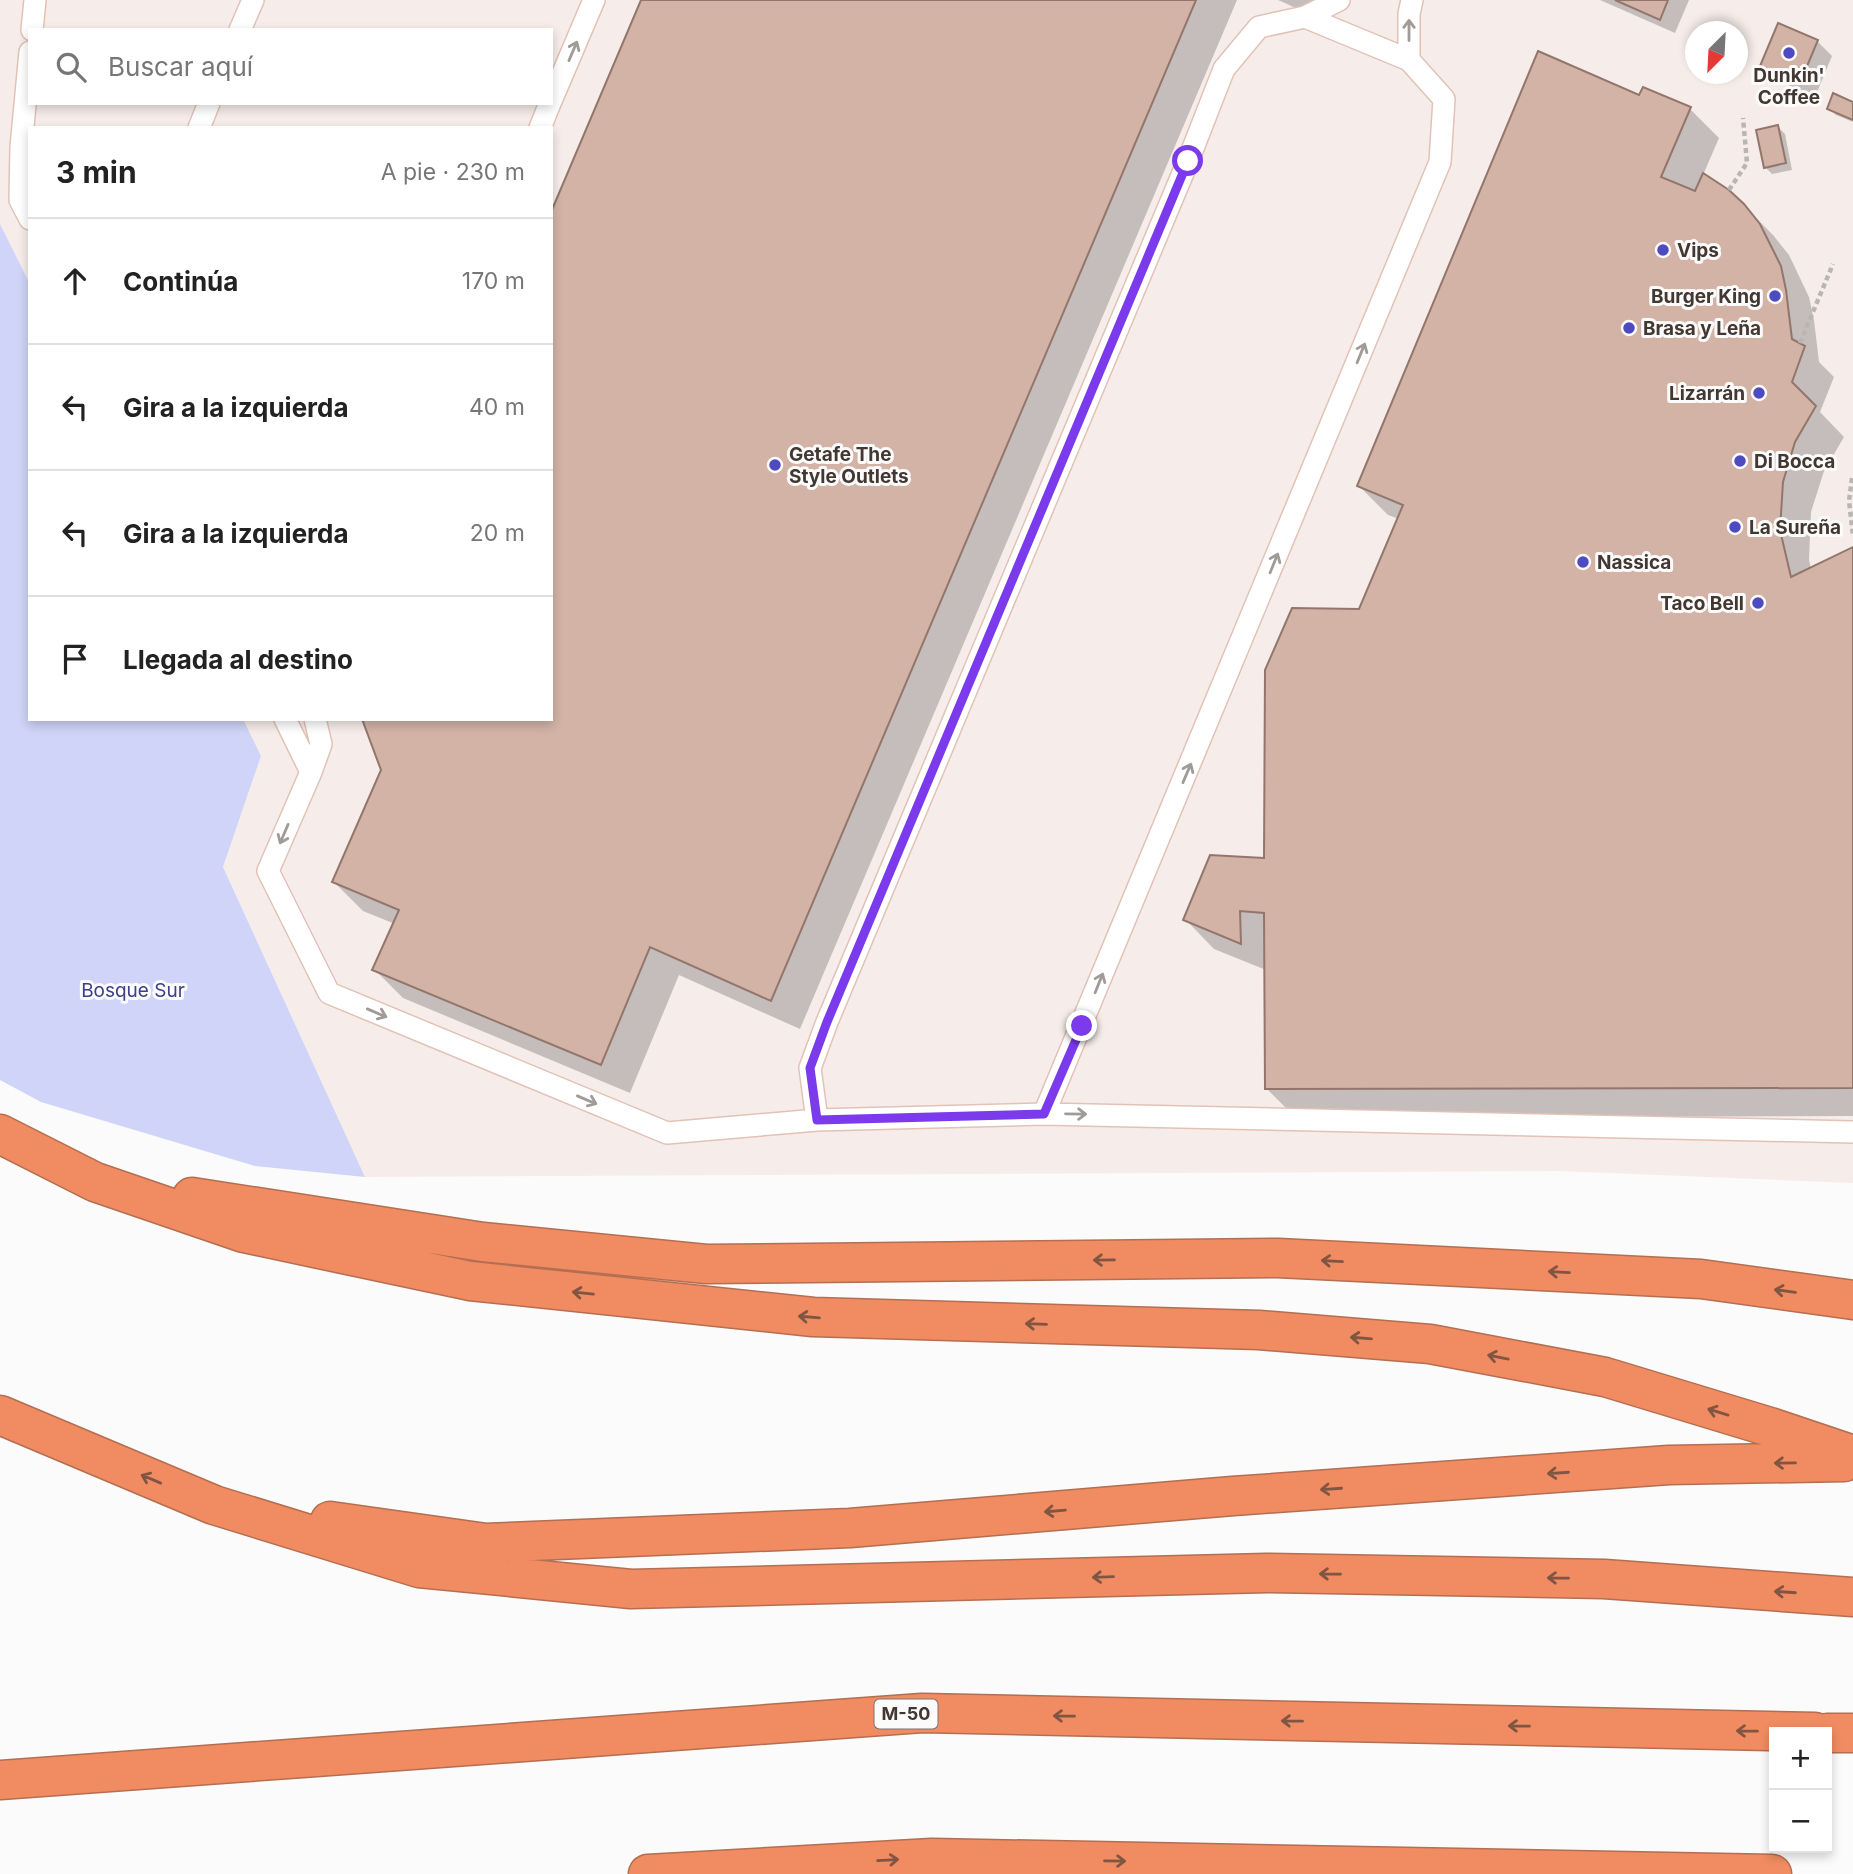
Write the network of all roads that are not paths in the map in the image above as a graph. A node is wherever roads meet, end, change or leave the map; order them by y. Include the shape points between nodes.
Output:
1 (35, 0) edge
2 (253, 0) edge
3 (594, 0) edge
4 (1339, 0) edge
5 (1412, 0) edge
6 (1305, 17) junction
7 (32, 28) edge
8 (241, 28) edge
9 (1409, 60) junction
10 (28, 73) edge
11 (553, 97) edge
12 (208, 105) edge
13 (550, 105) edge
14 (200, 126) edge
15 (541, 126) edge
16 (28, 215) edge
17 (286, 721) edge
18 (315, 721) edge
19 (311, 772) junction
20 (1044, 1114) junction
21 (817, 1120) junction
22 (1853, 1132) edge
23 (0, 1134) edge
24 (95, 1182) junction
25 (1853, 1300) edge
26 (0, 1415) edge
27 (1853, 1455) edge
28 (1853, 1461) edge
29 (214, 1505) junction
30 (1853, 1597) edge
31 (1769, 1731) edge
32 (1832, 1732) edge
33 (1853, 1733) edge
34 (0, 1780) edge
35 (648, 1874) edge
36 (1772, 1874) edge

1 - 7 lane
2 - 8 lane
11 -> 3 lane
4 - 6 lane
9 -> 5 lane
6 - 9 lane
6 - 21 lane via 1259,27 1224,69 827,1022 810,1068
20 -> 9 lane via 1440,162 1444,99
10 - 16 lane via 20,200
12 - 14 lane
13 - 15 lane
17 - 19 lane
18 - 19 lane via 321,744
19 -> 21 lane via 268,871 329,993 667,1133
20 - 21 lane
20 -> 22 lane
23 - 24 highway
25 -> 24 highway via 1701,1279 1278,1258 706,1264 482,1241
27 -> 24 highway via 1605,1377 1430,1344 1259,1330 813,1317 470,1281 244,1233
29 -> 26 highway
28 -> 29 highway via 1669,1465 850,1528 486,1543
30 -> 29 highway via 1604,1579 1267,1573 631,1588 419,1568
31 -> 34 highway, M-50 via 922,1713
32 - 33 highway
35 -> 36 highway via 932,1858

